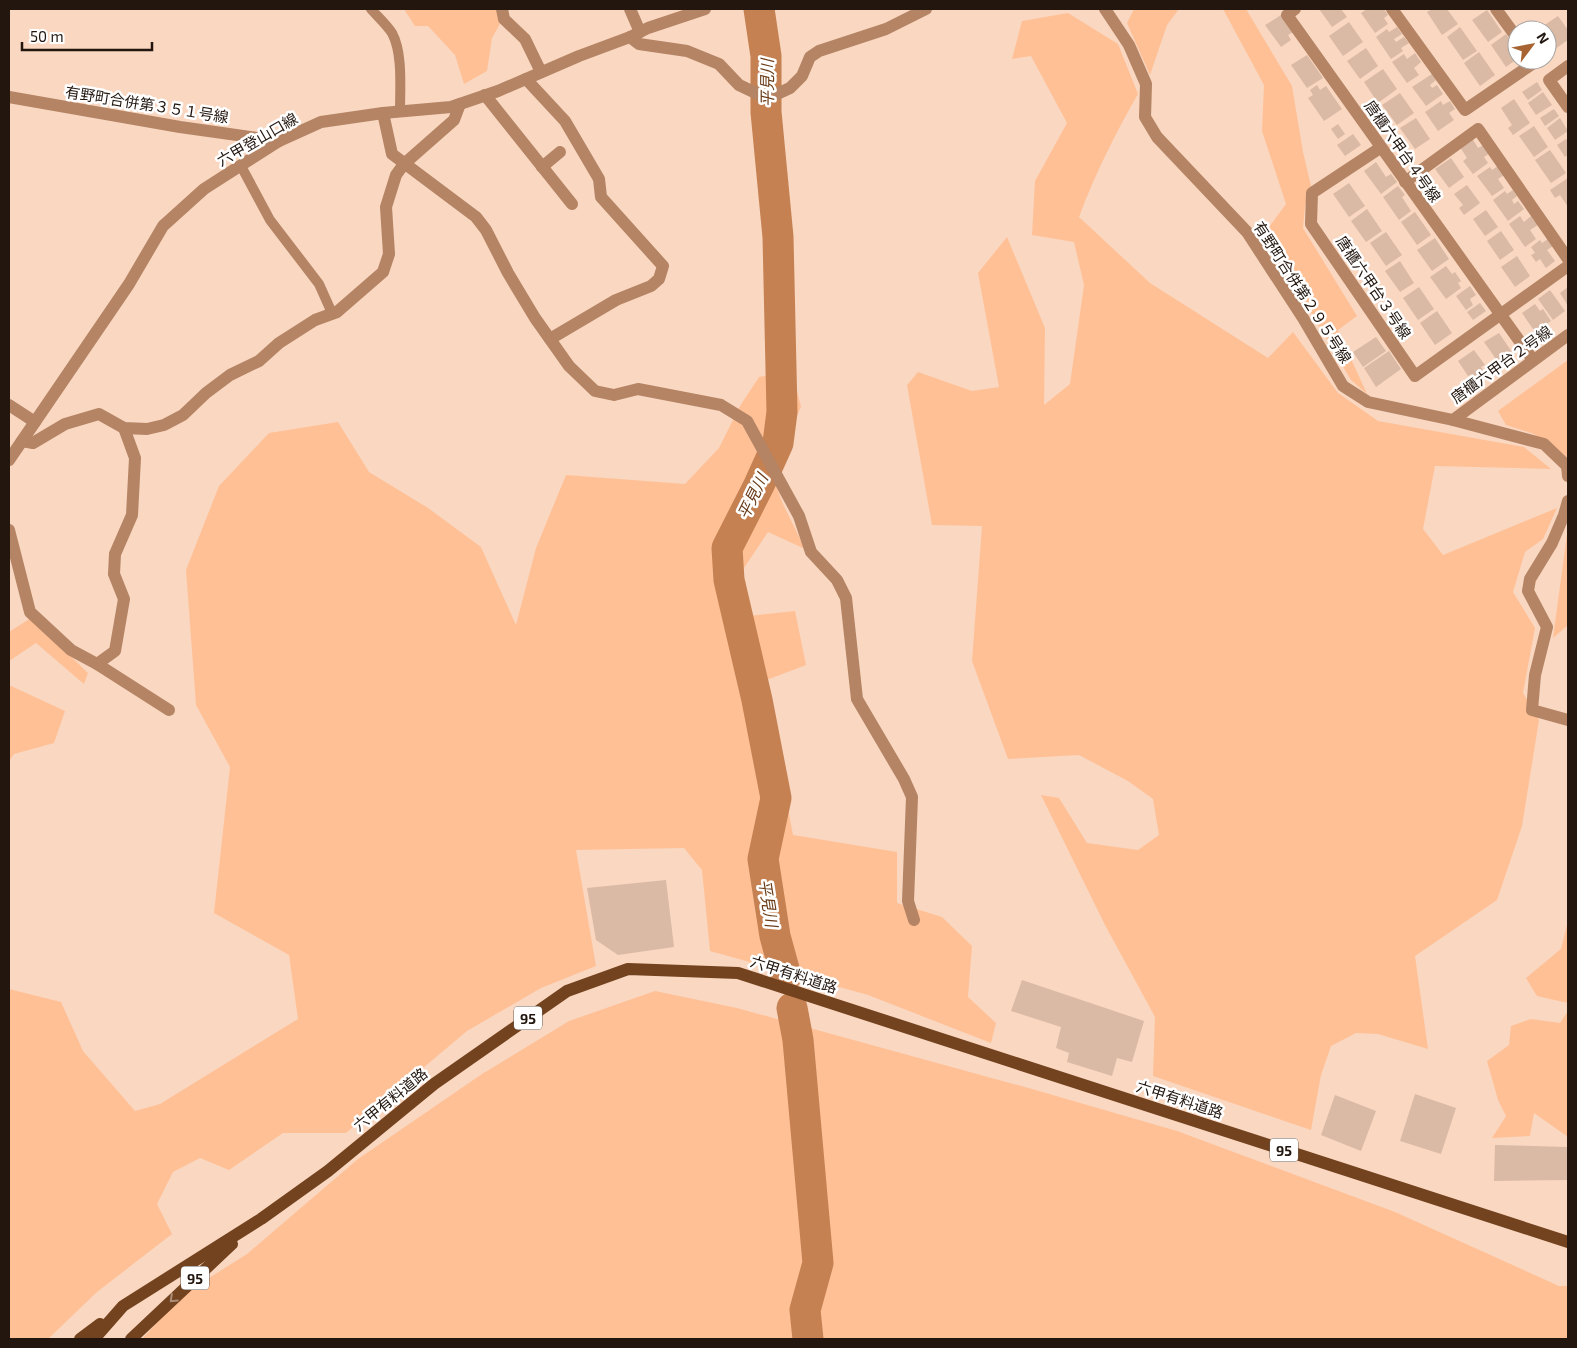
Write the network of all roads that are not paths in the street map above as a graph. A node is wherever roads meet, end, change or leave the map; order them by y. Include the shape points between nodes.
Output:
1 (371, 9) edge
2 (502, 9) edge
3 (630, 9) edge
4 (705, 9) edge
5 (926, 9) edge
6 (1105, 9) edge
7 (1295, 9) edge
8 (1392, 9) edge
9 (1496, 9) edge
10 (1507, 24) edge
11 (635, 35) junction
12 (1568, 66) edge
13 (1523, 70) edge
14 (541, 72) junction
15 (526, 79) junction
16 (485, 95) junction
17 (9, 98) edge
18 (460, 104) junction
19 (1568, 107) edge
20 (400, 111) junction
21 (383, 113) junction
22 (280, 141) junction
23 (1380, 148) junction
24 (560, 152) dead end
25 (404, 164) junction
26 (240, 166) junction
27 (542, 167) junction
28 (1405, 182) junction
29 (572, 204) dead end
30 (1568, 259) edge
31 (1568, 266) edge
32 (332, 314) junction
33 (1500, 315) junction
34 (1568, 335) edge
35 (550, 339) junction
36 (1533, 360) junction
37 (9, 405) edge
38 (1453, 420) junction
39 (35, 422) junction
40 (124, 428) junction
41 (22, 441) junction
42 (9, 460) edge
43 (1568, 476) edge
44 (1568, 501) edge
45 (9, 530) edge
46 (97, 664) junction
47 (169, 710) dead end
48 (1568, 720) edge
49 (914, 920) dead end
50 (260, 1219) junction
51 (1568, 1242) edge
52 (123, 1306) junction
53 (80, 1339) edge
54 (94, 1339) edge
55 (131, 1339) edge

1 - 20 lane via 386,24 398,51
2 - 14 street via 504,19 525,39
3 - 11 street
4 - 11 street, 六甲登山口線
5 - 11 street via 886,29 819,51 810,57 802,76 790,88 777,94 760,95 739,85 719,64 688,51 639,44
6 - 38 street, 有野町合併第２９５号線 via 1129,45 1146,84 1145,117 1157,137 1247,232 1343,386 1368,402
7 - 23 street, 唐櫃六甲台４号線 via 1286,15
8 - 13 street via 1465,110
9 - 10 street
11 - 14 street, 六甲登山口線
12 - 19 street via 1549,80
14 - 15 street, 六甲登山口線
15 - 16 street, 六甲登山口線
15 - 35 street via 565,121 599,179 601,197 663,266 659,279 651,286 616,300
16 - 18 street, 六甲登山口線
16 - 27 street
17 - 22 street, 有野町合併第３５１号線
18 - 20 street, 六甲登山口線
18 - 25 street via 454,120
20 - 21 street, 六甲登山口線
21 - 22 street, 六甲登山口線 via 321,122
21 - 25 street via 392,154
22 - 26 street, 六甲登山口線
23 - 28 street, 唐櫃六甲台４号線
23 - 33 street, 唐櫃六甲台３号線 via 1312,193 1311,224 1415,376
24 - 27 street
25 - 32 street via 396,175 386,207 390,254 383,272
25 - 35 street via 476,217
26 - 32 lane via 270,220 318,284
26 - 39 street, 六甲登山口線 via 204,189 162,226 129,284
27 - 29 street
28 - 30 street via 1478,129
28 - 33 street, 唐櫃六甲台４号線
31 - 33 street
32 - 40 street via 315,320 279,343 259,361 230,375 183,415 147,429
33 - 36 street, 唐櫃六甲台４号線
34 - 36 street, 唐櫃六甲台２号線
35 - 49 street via 569,366 595,391 614,395 638,390 721,405 747,421 799,516 811,552 837,580 846,598 857,699 912,797 908,901
36 - 38 street, 唐櫃六甲台２号線
37 - 39 street
38 - 43 street, 有野町合併第２９５号線 via 1544,444 1566,466
39 - 41 street, 六甲登山口線
40 - 41 street via 99,414 65,424 33,443
40 - 46 street via 135,458 132,515 115,554 114,574 124,599 115,651
41 - 42 street, 六甲登山口線
44 - 48 street via 1552,542 1530,579 1528,591 1547,627 1535,675 1532,710
45 - 46 street via 30,612 71,650
46 - 47 street
50 - 51 main road, 六甲有料道路 / 95 via 328,1170 434,1084 567,991 628,969 738,973
50 - 52 main road, 六甲有料道路 / 95
50 -> 55 main road, 95
52 - 53 main road, 95
52 - 54 main road, 六甲有料道路 / 95

